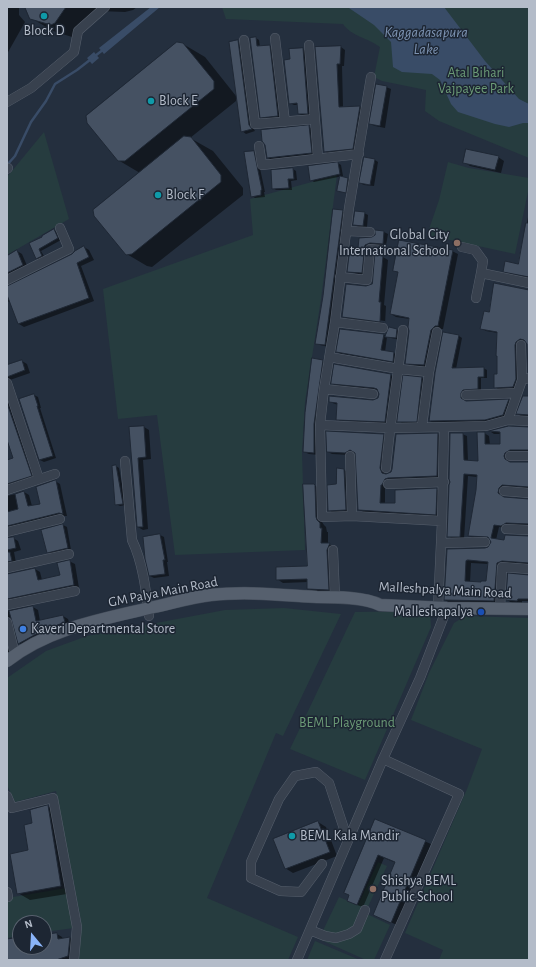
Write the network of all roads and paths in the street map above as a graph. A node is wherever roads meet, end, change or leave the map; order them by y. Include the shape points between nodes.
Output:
1 (105, 7) edge
2 (274, 38) dead end
3 (244, 40) dead end
4 (310, 45) dead end
5 (371, 77) dead end
6 (7, 102) edge
7 (315, 119) junction
8 (285, 122) junction
9 (259, 146) dead end
10 (359, 154) junction
11 (318, 158) junction
12 (60, 228) dead end
13 (346, 231) junction
14 (370, 232) dead end
15 (462, 247) dead end
16 (383, 250) dead end
17 (481, 273) junction
18 (340, 278) junction
19 (7, 280) edge
20 (529, 283) edge
21 (476, 298) dead end
22 (335, 322) junction
23 (383, 328) dead end
24 (403, 330) dead end
25 (437, 332) dead end
26 (521, 345) dead end
27 (329, 357) junction
28 (399, 369) junction
29 (429, 372) junction
30 (525, 379) edge
31 (7, 382) edge
32 (324, 389) junction
33 (517, 393) junction
34 (373, 394) dead end
35 (466, 395) dead end
36 (508, 420) junction
37 (529, 421) edge
38 (320, 425) junction
39 (422, 426) junction
40 (444, 427) junction
41 (390, 428) junction
42 (350, 456) dead end
43 (510, 456) dead end
44 (529, 456) edge
45 (125, 461) dead end
46 (386, 468) dead end
47 (55, 474) dead end
48 (39, 479) junction
49 (444, 482) junction
50 (388, 484) dead end
51 (7, 490) edge
52 (504, 491) dead end
53 (529, 493) edge
54 (352, 516) junction
55 (60, 519) dead end
56 (442, 520) junction
57 (506, 529) dead end
58 (529, 530) edge
59 (7, 532) edge
60 (485, 542) dead end
61 (442, 543) junction
62 (333, 550) dead end
63 (69, 554) dead end
64 (7, 568) edge
65 (529, 568) edge
66 (75, 591) dead end
67 (335, 598) junction
68 (7, 604) edge
69 (380, 605) junction
70 (442, 608) junction
71 (500, 609) junction
72 (529, 609) edge
73 (149, 612) junction
74 (7, 622) edge
75 (11, 658) edge
76 (7, 669) edge
77 (383, 759) junction
78 (7, 796) edge
79 (348, 841) junction
80 (322, 864) dead end
81 (365, 910) dead end
82 (310, 930) junction
83 (74, 959) edge
84 (64, 960) edge
85 (297, 960) edge
86 (384, 960) edge

1 - 6 street via 78,31 74,52 31,88
2 - 8 street
3 - 8 street via 255,124
4 - 7 street
5 - 10 street
7 - 8 street
7 - 11 street
9 - 11 street via 262,165
10 - 11 street
10 - 13 street
12 - 19 street via 69,249
13 - 14 street
13 - 18 street
15 - 17 street via 475,250 483,261
16 - 18 street via 370,249 367,280
17 - 20 street
17 - 21 street
18 - 22 street
22 - 23 street
22 - 27 street
24 - 28 street
25 - 29 street
26 - 30 street
27 - 28 street
27 - 32 street
28 - 29 street
28 - 41 street
29 - 39 street
30 - 33 street
31 - 48 street
32 - 34 street
32 - 38 street
33 - 35 street
33 - 36 street
36 - 37 street
36 - 40 street via 486,426
38 - 41 street
38 - 54 street via 322,517
39 - 40 street
39 - 41 street
40 - 49 street
41 - 46 street
42 - 54 street
43 - 44 street
45 - 73 street via 132,540 137,550
47 - 48 street
48 - 51 street
49 - 50 street
49 - 56 street
52 - 53 street
54 - 56 street
55 - 59 street
56 - 61 street
57 - 58 street
60 - 61 street
61 - 70 street
62 - 67 street
63 - 64 street
65 - 71 street via 502,567
66 - 68 street
67 - 69 main road, Malleshpalya Main Road
67 - 73 main road, GM Palya Main Road via 253,593 210,595
69 - 70 main road, Malleshpalya Main Road
69 - 73 main road via 337,606 290,601 232,600
70 - 71 main road, Malleshpalya Main Road
70 - 77 street via 420,678
71 - 72 main road, Malleshpalya Main Road
73 - 75 main road, GM Palya Main Road via 82,624 46,637
73 - 76 main road via 50,642
74 - 75 street
77 - 79 street
77 - 86 street via 459,794
78 - 83 street via 12,808 53,798 77,928
79 - 80 street via 329,783 316,772 295,776 279,799 251,862 251,878 280,891 301,892
79 - 82 street
81 - 82 street via 357,929 349,934 336,938
82 - 85 street
83 - 84 street

